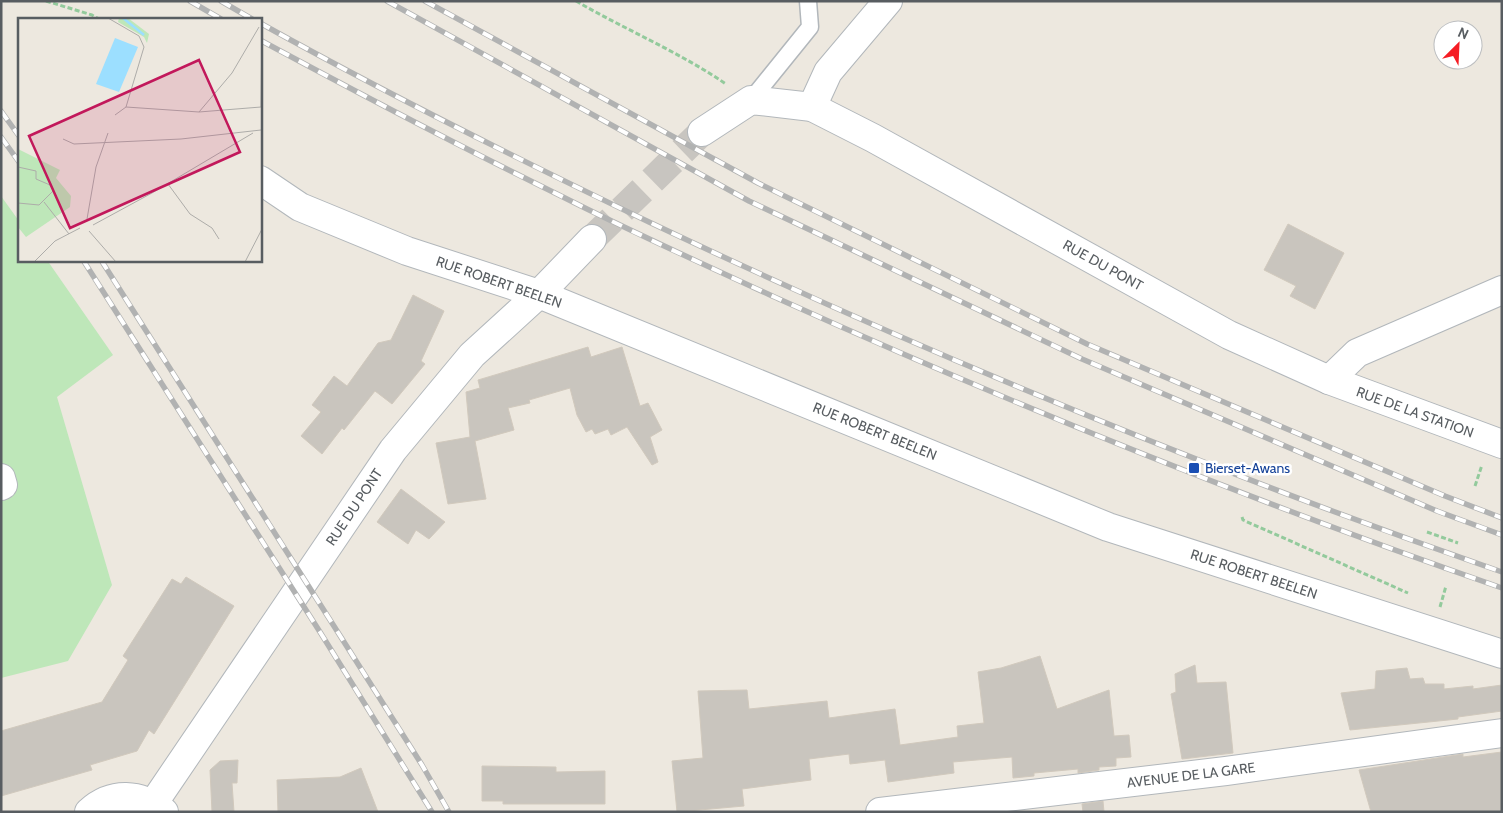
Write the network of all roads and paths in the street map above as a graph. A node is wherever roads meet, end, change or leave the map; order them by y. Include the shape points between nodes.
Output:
1 (46, 1) edge
2 (576, 1) edge
3 (808, 1) edge
4 (888, 1) edge
5 (97, 18) edge
6 (751, 100) junction
7 (812, 106) junction
8 (702, 132) tunnel mouth
9 (261, 181) edge
10 (592, 239) tunnel mouth
11 (1502, 290) edge
12 (539, 294) junction
13 (1329, 380) junction
14 (1502, 444) edge
15 (1481, 468) dead end
16 (1, 478) edge
17 (1, 486) edge
18 (1475, 486) dead end
19 (1242, 517) dead end
20 (1427, 532) dead end
21 (1458, 544) dead end
22 (1446, 586) dead end
23 (1443, 596) dead end
24 (1406, 600) dead end
25 (1502, 654) edge
26 (1502, 733) edge
27 (158, 808) edge
28 (89, 812) edge
29 (880, 812) edge

1 - 5 path
2 - 6 path via 700,66
3 - 6 lane via 810,27
4 - 7 street via 828,72
6 - 7 street, RUE DU PONT
6 - 8 street
7 - 13 street, RUE DU PONT via 1229,335
9 - 12 street, RUE ROBERT BEELEN via 300,207 406,251
10 - 12 street, RUE DU PONT
11 - 13 street via 1357,353
12 - 25 street, RUE ROBERT BEELEN via 1108,527
12 - 27 street, RUE DU PONT via 472,355 393,450
13 - 14 street, RUE DE LA STATION
15 - 18 path
16 - 17 street
19 - 24 path via 1408,593
20 - 21 path
22 - 23 path
26 - 29 street, AVENUE DE LA GARE via 1226,771
27 - 28 street via 133,797 116,797 98,804

